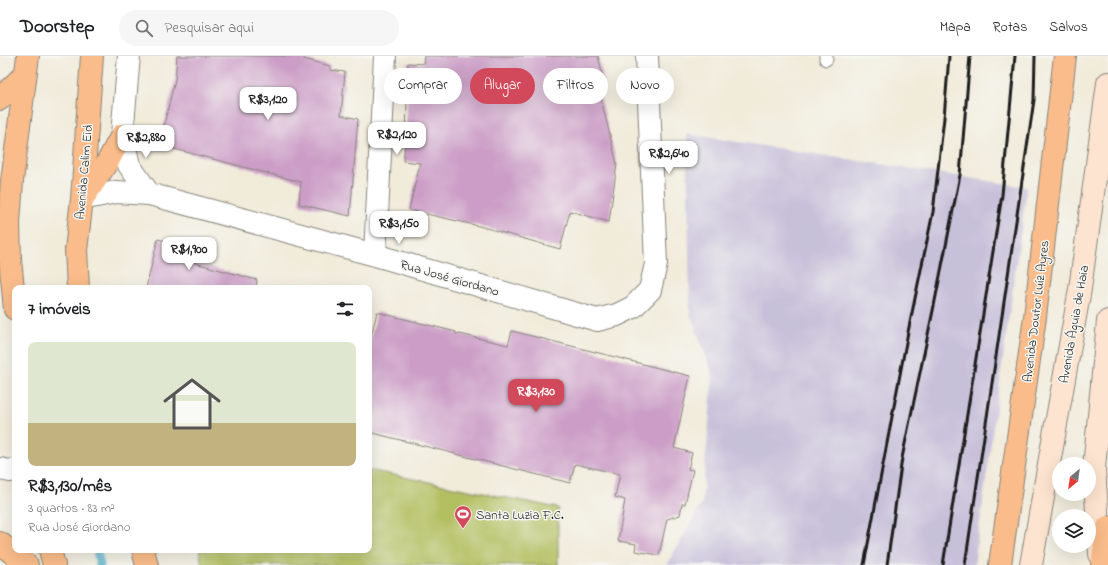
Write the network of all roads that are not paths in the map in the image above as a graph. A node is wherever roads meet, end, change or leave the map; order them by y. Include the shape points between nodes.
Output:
1 (92, 56) edge
2 (129, 56) edge
3 (385, 56) edge
4 (647, 56) edge
5 (1065, 56) edge
6 (26, 65) edge
7 (1108, 83) edge
8 (0, 99) edge
9 (122, 135) junction
10 (149, 194) junction
11 (82, 199) junction
12 (375, 256) junction
13 (13, 285) edge
14 (78, 285) edge
15 (1108, 321) edge
16 (0, 469) edge
17 (12, 471) edge
18 (1108, 527) edge
19 (0, 543) edge
20 (12, 553) edge
21 (12, 553) edge
22 (51, 553) edge
23 (144, 553) edge
24 (27, 565) edge
25 (54, 565) edge
26 (147, 565) edge
27 (1000, 565) edge
28 (1031, 565) edge
29 (1101, 565) edge

1 - 11 main road, Avenida Calim Eid
2 - 9 street
3 - 12 street
4 - 12 street, Rua José Giordano via 656,264 650,290 633,307 618,315 596,320
5 - 27 main road, Avenida Doutor Luíz Ayres via 1035,316
6 - 8 main road
6 - 13 main road via 9,223
7 - 28 main road, Avenida Águia de Haia via 1080,289
9 - 10 street via 129,164
9 - 11 main road
10 - 11 street, Rua José Giordano via 116,192
10 - 12 street, Rua José Giordano
11 - 14 main road, Avenida Calim Eid via 76,250
15 - 29 main road via 1094,468
16 - 17 street
18 - 29 main road
19 - 20 main road
21 - 24 main road
22 - 25 main road
23 - 26 main road

